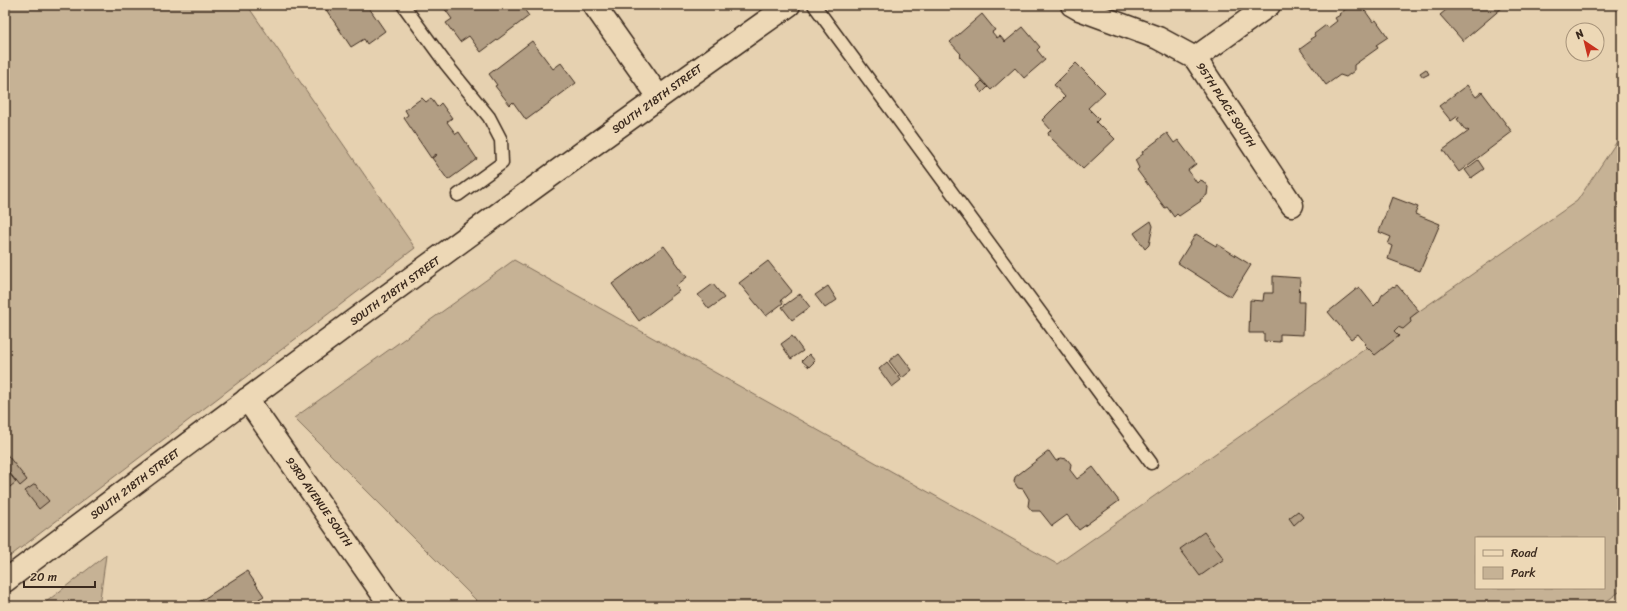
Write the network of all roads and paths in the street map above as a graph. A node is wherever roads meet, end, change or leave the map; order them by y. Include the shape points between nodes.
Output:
1 (403, 5) edge
2 (594, 5) edge
3 (789, 5) edge
4 (814, 5) edge
5 (1072, 5) edge
6 (1269, 5) edge
7 (1195, 58) junction
8 (659, 97) junction
9 (458, 195) dead end
10 (1292, 204) dead end
11 (247, 399) junction
12 (1151, 463) dead end
13 (5, 581) edge
14 (390, 606) edge

1 - 9 lane via 489,117 501,140 502,163
2 - 8 street
3 - 8 street, SOUTH 218TH STREET
4 - 12 lane
5 - 7 street, 95TH PLACE SOUTH via 1158,38
6 - 7 street
7 - 10 street, 95TH PLACE SOUTH
8 - 11 street, SOUTH 218TH STREET
11 - 13 street, SOUTH 218TH STREET
11 - 14 street, 93RD AVENUE SOUTH

